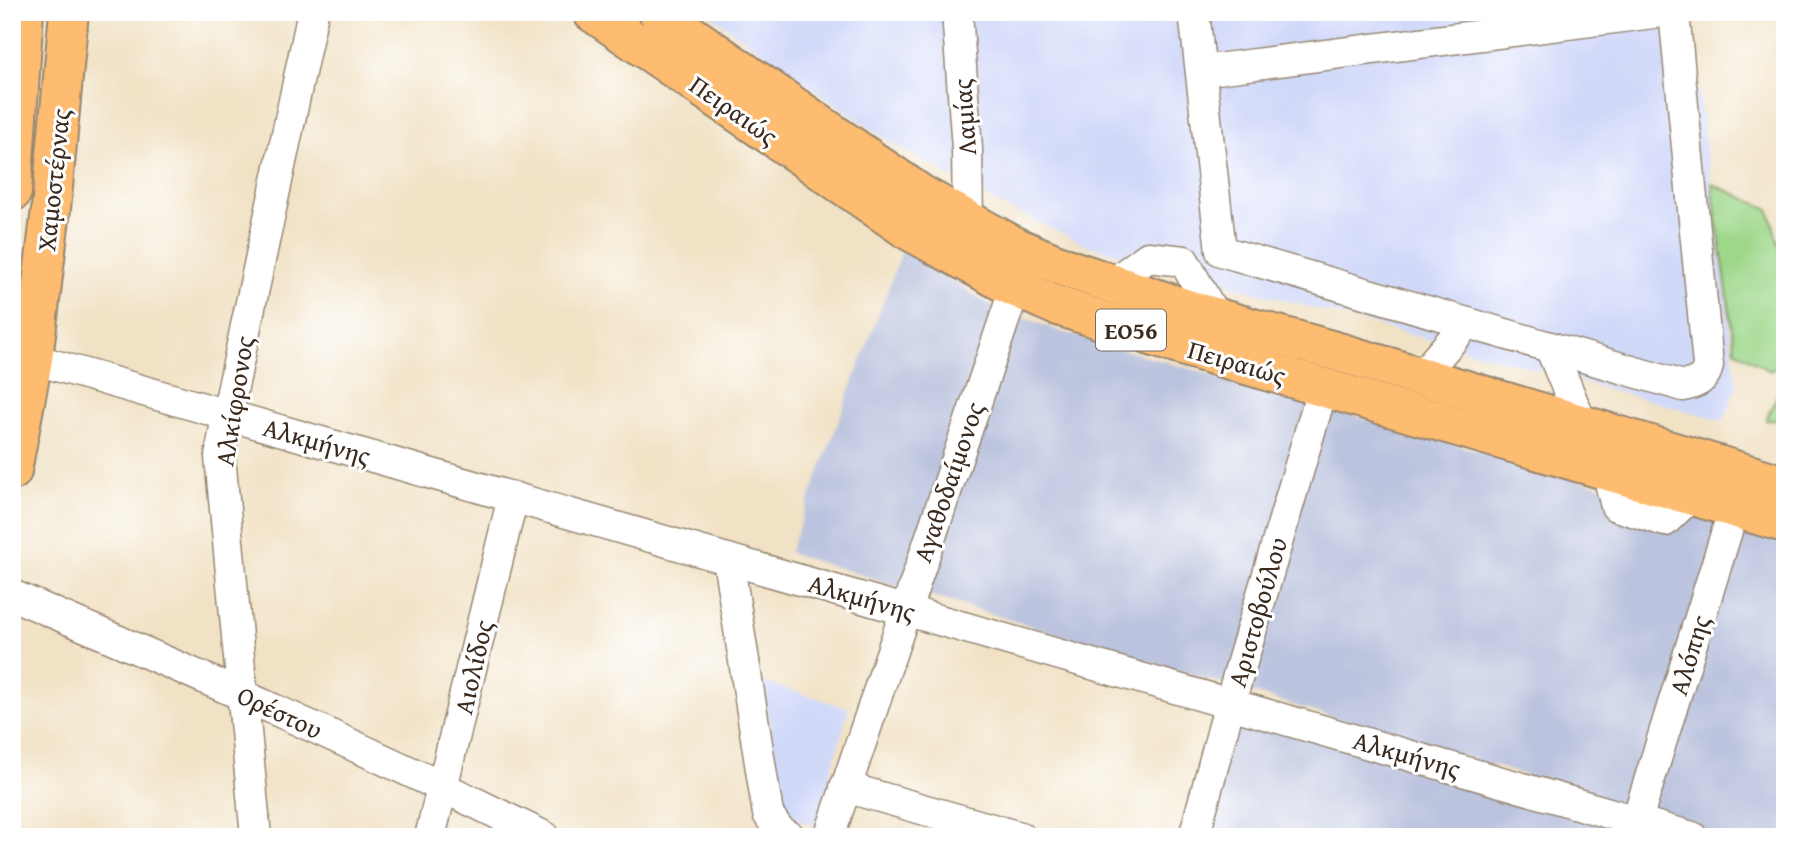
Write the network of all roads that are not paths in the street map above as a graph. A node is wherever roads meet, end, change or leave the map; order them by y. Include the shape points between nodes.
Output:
1 (24, 12) edge
2 (69, 12) edge
3 (313, 12) edge
4 (592, 12) edge
5 (658, 12) edge
6 (957, 12) edge
7 (1194, 12) edge
8 (1661, 12) edge
9 (1674, 12) edge
10 (1201, 71) junction
11 (12, 192) edge
12 (968, 222) junction
13 (1015, 288) junction
14 (1467, 323) junction
15 (1550, 347) junction
16 (33, 359) junction
17 (1421, 376) junction
18 (1323, 387) junction
19 (227, 415) junction
20 (1582, 424) junction
21 (12, 471) edge
22 (1785, 485) edge
23 (1740, 491) junction
24 (513, 497) junction
25 (1785, 523) edge
26 (728, 559) junction
27 (12, 595) edge
28 (905, 609) junction
29 (243, 694) junction
30 (1230, 703) junction
31 (444, 787) junction
32 (845, 787) junction
33 (1638, 828) edge
34 (256, 837) edge
35 (430, 837) edge
36 (545, 837) edge
37 (790, 837) edge
38 (829, 837) edge
39 (1020, 837) edge
40 (1194, 837) edge
41 (1613, 837) edge
42 (1692, 837) edge

1 - 11 main road
2 - 16 main road, Χαμοστέρνας
3 - 19 street, Αλκίφρονος
4 - 13 main road, Πειραιώς / ΕΟ56 via 908,230
5 - 12 main road, Πειραιώς / ΕΟ56
6 - 12 street, Λαμίας
7 - 10 street
8 - 10 street
9 - 15 street via 1707,373 1683,386
10 - 14 street via 1221,251
12 - 17 main road, Πειραιώς / ΕΟ56 via 1016,247 1112,284
13 - 18 main road, Πειραιώς / ΕΟ56 via 1104,321
13 - 28 street, Αγαθοδαίμονος
14 - 15 street
14 - 17 street
15 - 20 street
16 - 19 street, Αλκμήνης
16 - 21 main road, Χαμοστέρνας
17 - 20 main road, Πειραιώς / ΕΟ56
18 - 23 main road, Πειραιώς / ΕΟ56 via 1691,496
18 - 30 street, Αριστοβούλου
19 - 24 street, Αλκμήνης
19 - 29 street, Αλκίφρονος via 220,457
20 - 23 main road, Πειραιώς / ΕΟ56
22 - 23 main road, Πειραιώς / ΕΟ56
23 - 25 main road, Πειραιώς / ΕΟ56
23 - 33 street, Αλόπης
24 - 26 street, Αλκμήνης
24 - 31 street, Αιολίδος
26 - 28 street, Αλκμήνης
26 - 37 street via 768,814
27 - 29 street, Ορέστου
28 - 30 street, Αλκμήνης
28 - 32 street, Αγαθοδαίμονος
29 - 31 street, Ορέστου
29 - 34 street, Αλκίφρονος
30 - 33 street, Αλκμήνης
30 - 40 street, Αριστοβούλου
31 - 35 street, Αιολίδος
31 - 36 street, Ορέστου
32 - 38 street, Αγαθοδαίμονος
32 - 39 street
33 - 41 street
33 - 42 street, Αλκμήνης

